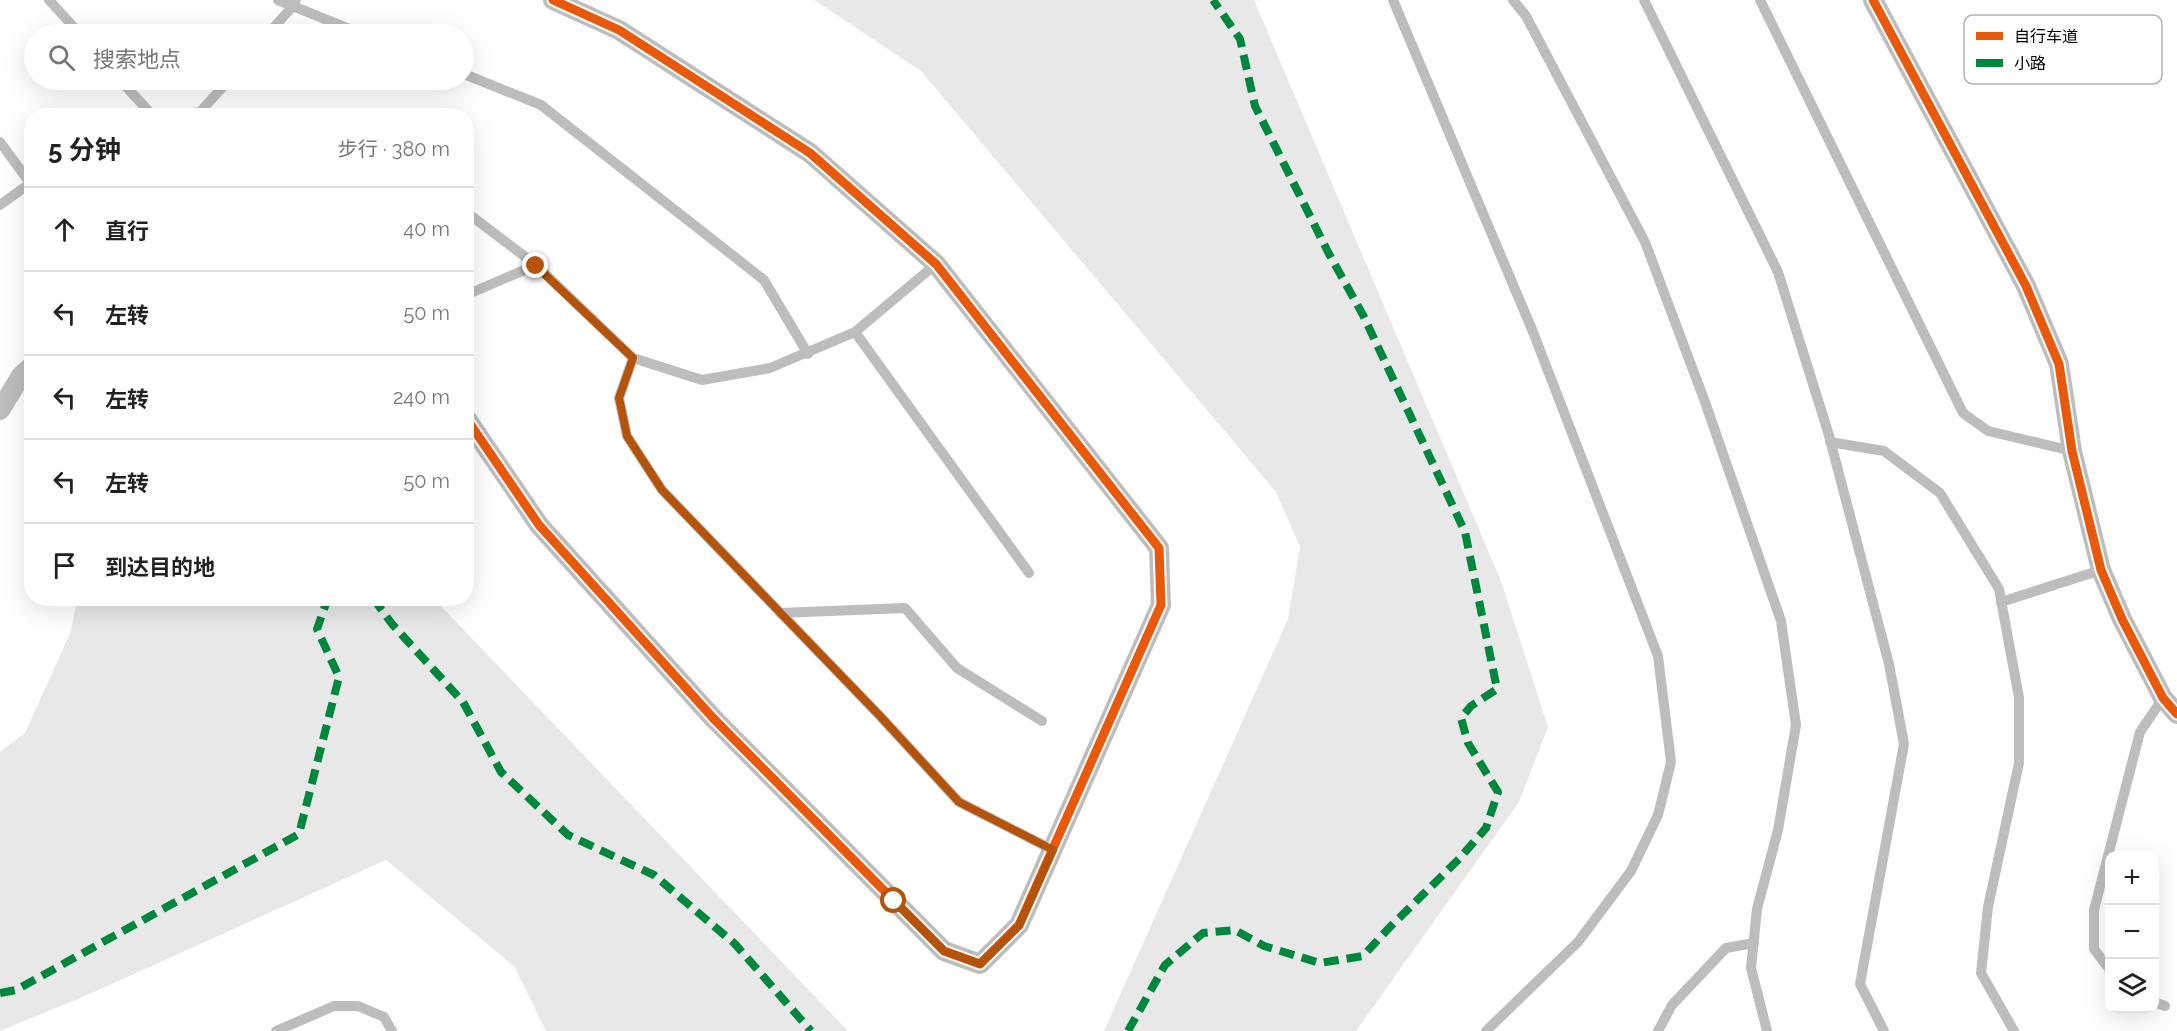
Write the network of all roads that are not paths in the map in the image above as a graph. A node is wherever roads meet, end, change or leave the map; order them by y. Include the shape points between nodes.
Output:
1 (50, 0) edge
2 (278, 0) edge
3 (553, 0) edge
4 (1393, 0) edge
5 (1513, 0) edge
6 (1644, 0) edge
7 (1760, 0) edge
8 (1873, 0) edge
9 (294, 4) edge
10 (71, 24) edge
11 (277, 24) edge
12 (339, 24) edge
13 (474, 78) edge
14 (129, 90) edge
15 (219, 90) edge
16 (146, 108) edge
17 (204, 108) edge
18 (0, 142) edge
19 (24, 174) edge
20 (24, 188) edge
21 (0, 205) edge
22 (474, 218) edge
23 (936, 264) junction
24 (536, 266) junction
25 (474, 293) edge
26 (855, 332) junction
27 (808, 354) junction
28 (633, 358) junction
29 (24, 373) edge
30 (0, 410) edge
31 (474, 430) edge
32 (1830, 442) junction
33 (2072, 451) junction
34 (2101, 570) junction
35 (1029, 573) dead end
36 (2001, 602) junction
37 (780, 613) junction
38 (2163, 698) junction
39 (2177, 714) edge
40 (1042, 720) dead end
41 (1053, 850) junction
42 (1754, 943) junction
43 (2105, 965) edge
44 (276, 1031) edge
45 (392, 1031) edge
46 (1486, 1031) edge
47 (1658, 1031) edge
48 (1767, 1031) edge
49 (1884, 1031) edge
50 (2014, 1031) edge

1 - 10 lane
2 - 9 lane
3 - 23 street via 619,30 810,153
4 - 46 lane via 1533,332 1658,656 1671,762 1658,815 1631,871 1578,942
5 - 42 lane via 1526,16 1645,242 1706,402 1781,621 1796,725 1778,830 1757,909
6 - 32 lane via 1778,272
7 - 33 lane via 1963,413 1988,431
8 - 33 street via 2026,286 2059,364
9 - 11 lane
9 - 12 lane
13 - 27 lane via 541,105 764,280
14 - 16 lane
15 - 17 lane
18 - 19 lane
20 - 21 lane
22 - 24 lane
23 - 26 lane
23 - 41 street via 1159,548 1161,605
24 - 25 lane
24 - 28 lane
26 - 27 lane
26 - 35 lane
27 - 28 lane via 770,368 702,380
28 - 37 lane via 619,398 627,436 662,490
29 - 30 street
31 - 41 street via 539,525 713,718 944,951 980,964 1019,926
32 - 36 lane via 1884,451 1940,493 1999,589
32 - 49 lane via 1889,664 1904,744 1860,984
33 - 34 street
34 - 36 lane
34 - 38 street
36 - 50 lane via 2019,698 2019,763 1988,907 1981,974
37 - 40 lane via 905,608 957,668
37 - 41 lane via 959,802
38 - 39 street
38 - 43 lane via 2140,732 2094,910 2094,950
42 - 47 lane via 1726,948 1672,1005
42 - 48 lane via 1751,968
44 - 45 lane via 334,1006 358,1006 384,1017

